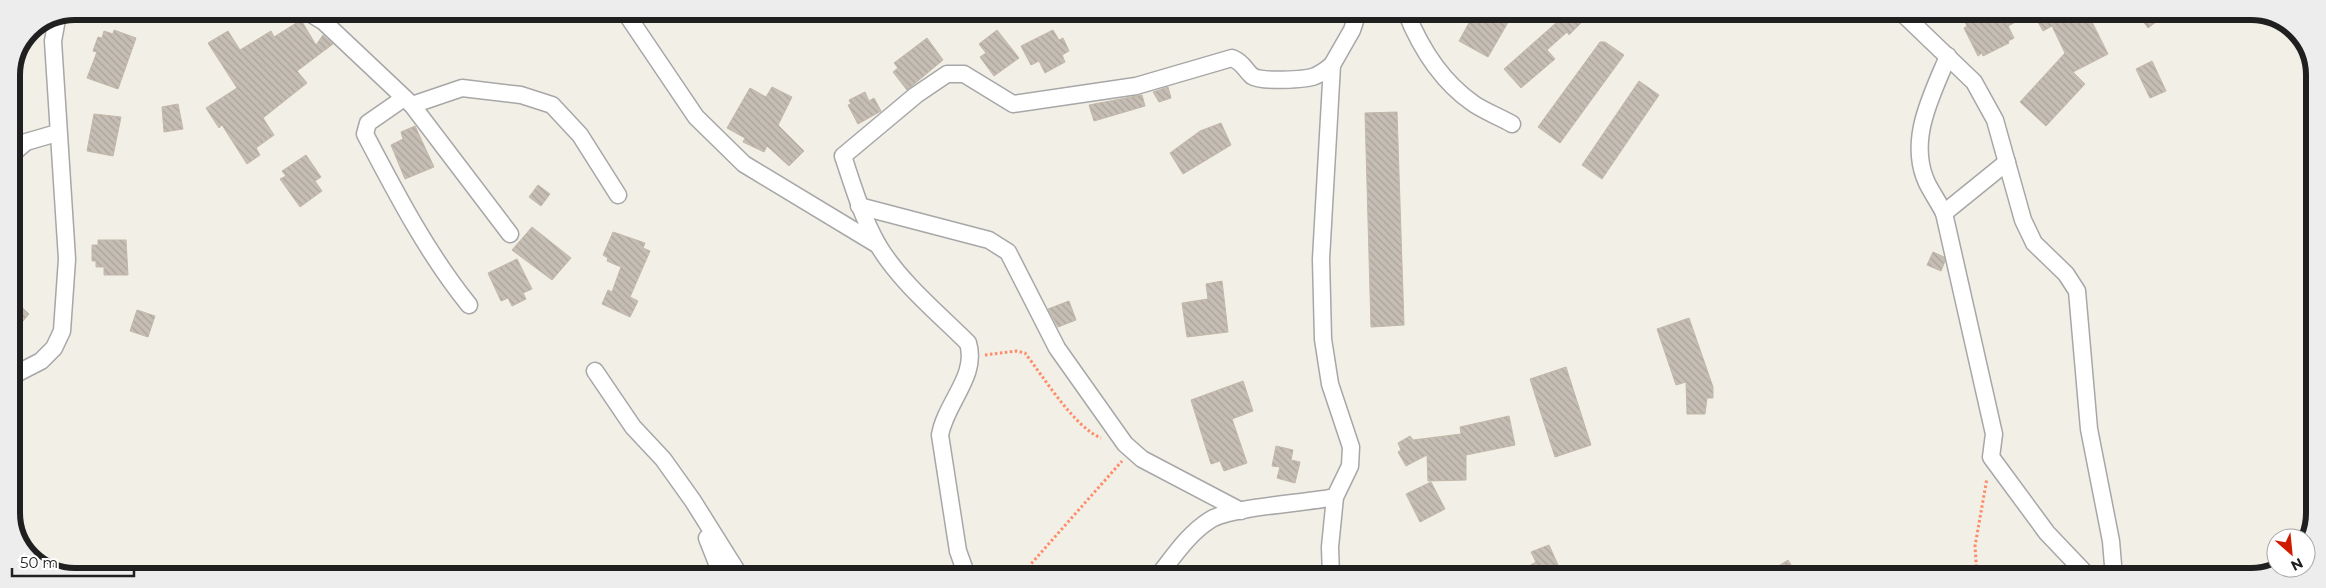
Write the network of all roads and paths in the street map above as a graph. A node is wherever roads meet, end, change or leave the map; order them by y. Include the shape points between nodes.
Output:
1 (321, 20) edge
2 (630, 20) edge
3 (1355, 20) edge
4 (1409, 20) edge
5 (1910, 20) edge
6 (56, 23) edge
7 (1948, 56) junction
8 (1332, 66) junction
9 (408, 101) junction
10 (1512, 124) dead end
11 (57, 133) junction
12 (20, 147) edge
13 (2007, 162) junction
14 (618, 195) dead end
15 (860, 206) junction
16 (1944, 213) junction
17 (510, 234) dead end
18 (878, 245) junction
19 (469, 305) dead end
20 (972, 356) junction
21 (595, 371) dead end
22 (20, 372) edge
23 (1128, 447) junction
24 (1991, 457) junction
25 (1335, 498) junction
26 (693, 501) junction
27 (1241, 511) junction
28 (719, 568) edge
29 (735, 568) edge
30 (964, 568) edge
31 (1028, 568) edge
32 (1164, 568) edge
33 (1331, 568) edge
34 (1976, 568) edge
35 (2080, 568) edge
36 (2113, 568) edge

1 - 9 street
2 - 18 street via 696,117 744,164
3 - 8 street
4 - 10 street via 1418,41 1447,80 1474,104
5 - 7 street
6 - 11 street via 53,41
7 - 13 street via 1974,82 1984,98 1995,120
7 - 16 street via 1920,130 1920,160 1926,182
8 - 15 street via 1317,76 1302,79 1261,78 1253,76 1241,62 1232,58 1136,86 1012,104 964,74 947,74 843,156
8 - 25 street via 1321,259 1323,339 1330,384 1351,447 1350,466
9 - 14 street via 462,88 521,95 552,105 580,135
9 - 17 street
9 - 19 street via 368,122 365,134 407,213 450,282
11 - 12 street
11 - 22 street via 67,259 62,331 54,348 41,361
13 - 16 street
13 - 36 street via 2023,220 2034,243 2066,274 2077,291 2089,429 2112,542
15 - 18 street
15 - 23 street via 989,240 1008,252 1057,348
16 - 24 street via 1994,434
18 - 20 street via 905,280 968,343
20 - 23 path via 1025,352 1091,434
20 - 30 street via 969,371 943,419 940,435 958,551
21 - 26 street via 633,427 663,459
23 - 27 street via 1142,459
23 - 31 path
24 - 34 path via 1974,546
24 - 35 street via 2047,533
25 - 27 street
25 - 33 street
26 - 28 street
26 - 29 street
27 - 32 street via 1212,518 1191,534

